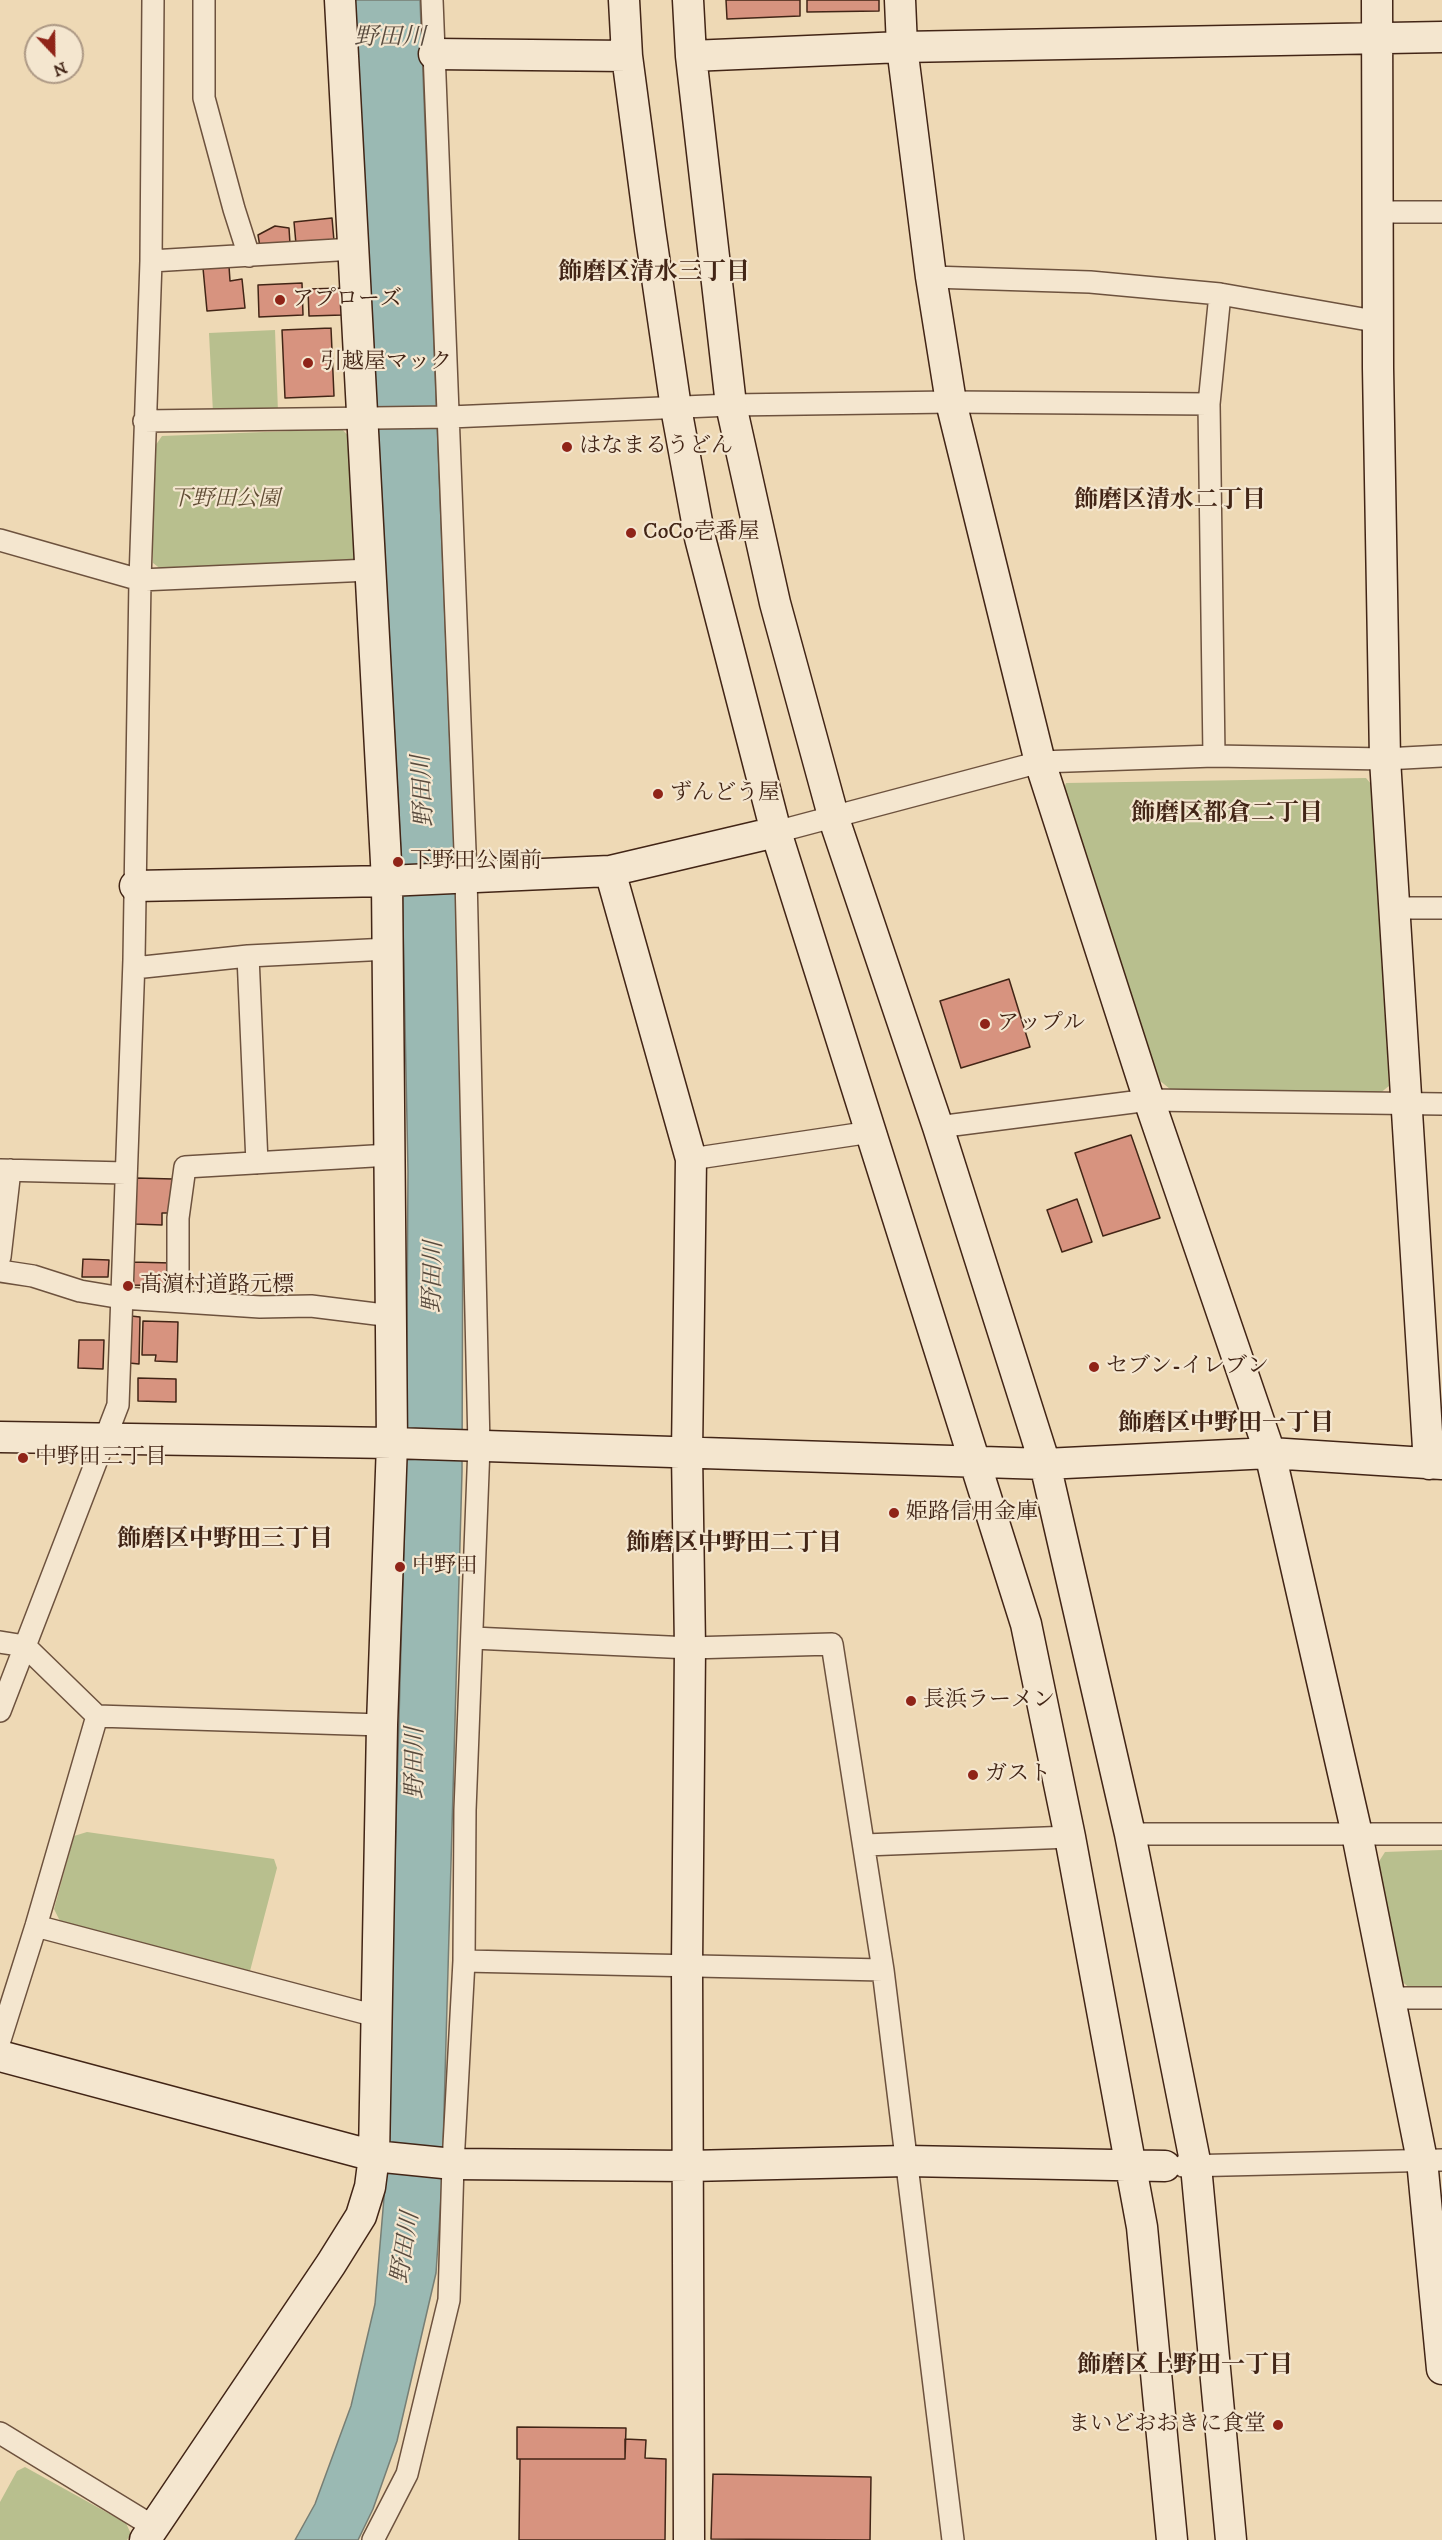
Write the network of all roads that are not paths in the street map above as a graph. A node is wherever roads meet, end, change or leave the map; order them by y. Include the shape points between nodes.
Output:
1 (153, 0) edge
2 (204, 0) edge
3 (340, 0) edge
4 (432, 0) edge
5 (624, 0) edge
6 (688, 0) edge
7 (900, 0) edge
8 (1377, 0) edge
9 (1442, 37) edge
10 (1377, 38) junction
11 (902, 46) junction
12 (434, 54) junction
13 (627, 56) junction
14 (691, 56) junction
15 (1377, 212) junction
16 (1442, 212) edge
17 (354, 249) junction
18 (249, 256) junction
19 (151, 261) junction
20 (930, 277) junction
21 (1220, 294) junction
22 (1380, 322) junction
23 (951, 402) junction
24 (1209, 404) junction
25 (731, 405) junction
26 (676, 408) junction
27 (361, 416) junction
28 (450, 417) junction
29 (144, 421) junction
30 (0, 540) edge
31 (370, 570) junction
32 (140, 580) junction
33 (1214, 756) junction
34 (1442, 756) edge
35 (1385, 759) junction
36 (1040, 762) junction
37 (834, 819) junction
38 (776, 832) junction
39 (610, 871) junction
40 (466, 876) junction
41 (387, 880) junction
42 (135, 886) junction
43 (1396, 908) junction
44 (1442, 908) edge
45 (388, 949) junction
46 (248, 956) junction
47 (134, 968) junction
48 (1149, 1100) junction
49 (1406, 1104) junction
50 (1442, 1104) edge
51 (938, 1127) junction
52 (871, 1131) junction
53 (390, 1155) junction
54 (691, 1159) junction
55 (257, 1163) junction
56 (5, 1170) edge
57 (126, 1173) junction
58 (0, 1257) edge
59 (0, 1271) edge
60 (122, 1298) junction
61 (178, 1299) junction
62 (392, 1316) junction
63 (0, 1437) edge
64 (104, 1439) junction
65 (392, 1443) junction
66 (479, 1446) junction
67 (687, 1453) junction
68 (1270, 1453) junction
69 (976, 1461) junction
70 (1045, 1464) junction
71 (1436, 1464) edge
72 (473, 1638) junction
73 (0, 1642) edge
74 (25, 1646) junction
75 (690, 1648) junction
76 (0, 1712) edge
77 (97, 1716) junction
78 (382, 1725) junction
79 (1130, 1834) junction
80 (1357, 1834) junction
81 (1442, 1834) edge
82 (1070, 1837) junction
83 (865, 1845) junction
84 (36, 1926) junction
85 (464, 1960) junction
86 (687, 1965) junction
87 (883, 1970) junction
88 (1389, 1998) junction
89 (1442, 1998) edge
90 (376, 2016) junction
91 (0, 2040) edge
92 (0, 2056) edge
93 (374, 2156) junction
94 (1432, 2160) edge
95 (907, 2162) junction
96 (453, 2164) junction
97 (689, 2166) junction
98 (1129, 2166) junction
99 (1165, 2166) joint
100 (1196, 2166) junction
101 (1442, 2369) edge
102 (0, 2433) edge
103 (150, 2533) edge
104 (373, 2540) edge
105 (689, 2540) edge
106 (953, 2540) edge
107 (1172, 2540) edge
108 (1231, 2540) edge

1 - 19 street
2 - 18 street via 204,98
3 - 17 street
4 - 12 street
5 - 13 street
6 - 14 street
7 - 11 street
8 - 10 street
9 - 10 street
10 - 11 street
10 - 15 street
11 - 14 street
11 - 20 street
12 - 13 street
12 - 28 street
13 - 26 street
14 - 25 street
15 - 16 street
15 - 22 street
17 - 18 street
17 - 27 street
18 - 19 street
19 - 29 street
20 - 21 street via 1090,282
20 - 23 street
21 - 22 street
21 - 24 street
22 - 35 street
23 - 24 street
23 - 25 street
23 - 36 street
24 - 33 street
25 - 26 street
25 - 37 street via 775,603
26 - 28 street
26 - 38 street via 700,538
27 - 28 street
27 - 29 street
27 - 31 street
28 - 40 street
29 - 32 street
30 - 32 street
31 - 32 street
31 - 41 street
32 - 42 street
33 - 35 street
33 - 36 street
34 - 35 street
35 - 43 street
36 - 37 street
36 - 48 street
37 - 38 street
37 - 51 street
38 - 39 street
38 - 52 street
39 - 40 street
39 - 54 street
40 - 41 street
40 - 66 street
41 - 42 street
41 - 45 street
42 - 47 street
43 - 44 street
43 - 49 street
45 - 46 street
45 - 53 street
46 - 47 street
46 - 55 street
47 - 57 street
48 - 49 street
48 - 51 street
48 - 68 street
49 - 50 street
49 - 71 street
51 - 70 street
52 - 54 street
52 - 69 street
53 - 55 street
53 - 62 street
54 - 67 street
55 - 61 street via 185,1167 178,1218
56 - 57 street
56 - 58 street
57 - 60 street
59 - 60 street
60 - 61 street
60 - 64 street via 118,1405
61 - 62 street via 260,1307 311,1306
62 - 65 street
63 - 64 street
64 - 65 street
64 - 74 street
65 - 66 street
65 - 78 street
66 - 67 street
66 - 72 street
67 - 69 street
67 - 75 street
68 - 70 street
68 - 71 street
68 - 80 street
69 - 70 street
69 - 82 street via 1026,1624
70 - 79 street
72 - 75 street
72 - 85 street via 465,1810
73 - 74 street
74 - 76 street
74 - 77 street
75 - 83 street via 832,1644
75 - 86 street
77 - 78 street
77 - 84 street
78 - 90 street
79 - 80 street
79 - 100 street
80 - 81 street
80 - 88 street
82 - 83 street
82 - 98 street
83 - 87 street
84 - 90 street
84 - 91 street
85 - 86 street
85 - 96 street
86 - 87 street
86 - 97 street
87 - 95 street
88 - 89 street
88 - 94 street
90 - 93 street
92 - 93 street
93 - 96 street
93 - 103 street via 361,2216
94 - 100 street
94 - 101 street
95 - 97 street
95 - 98 street
95 - 106 street
96 - 97 street
96 - 104 street via 449,2300 407,2474
97 - 105 street
98 - 99 street
98 - 107 street via 1142,2227
99 - 100 street
100 - 108 street
102 - 103 street

